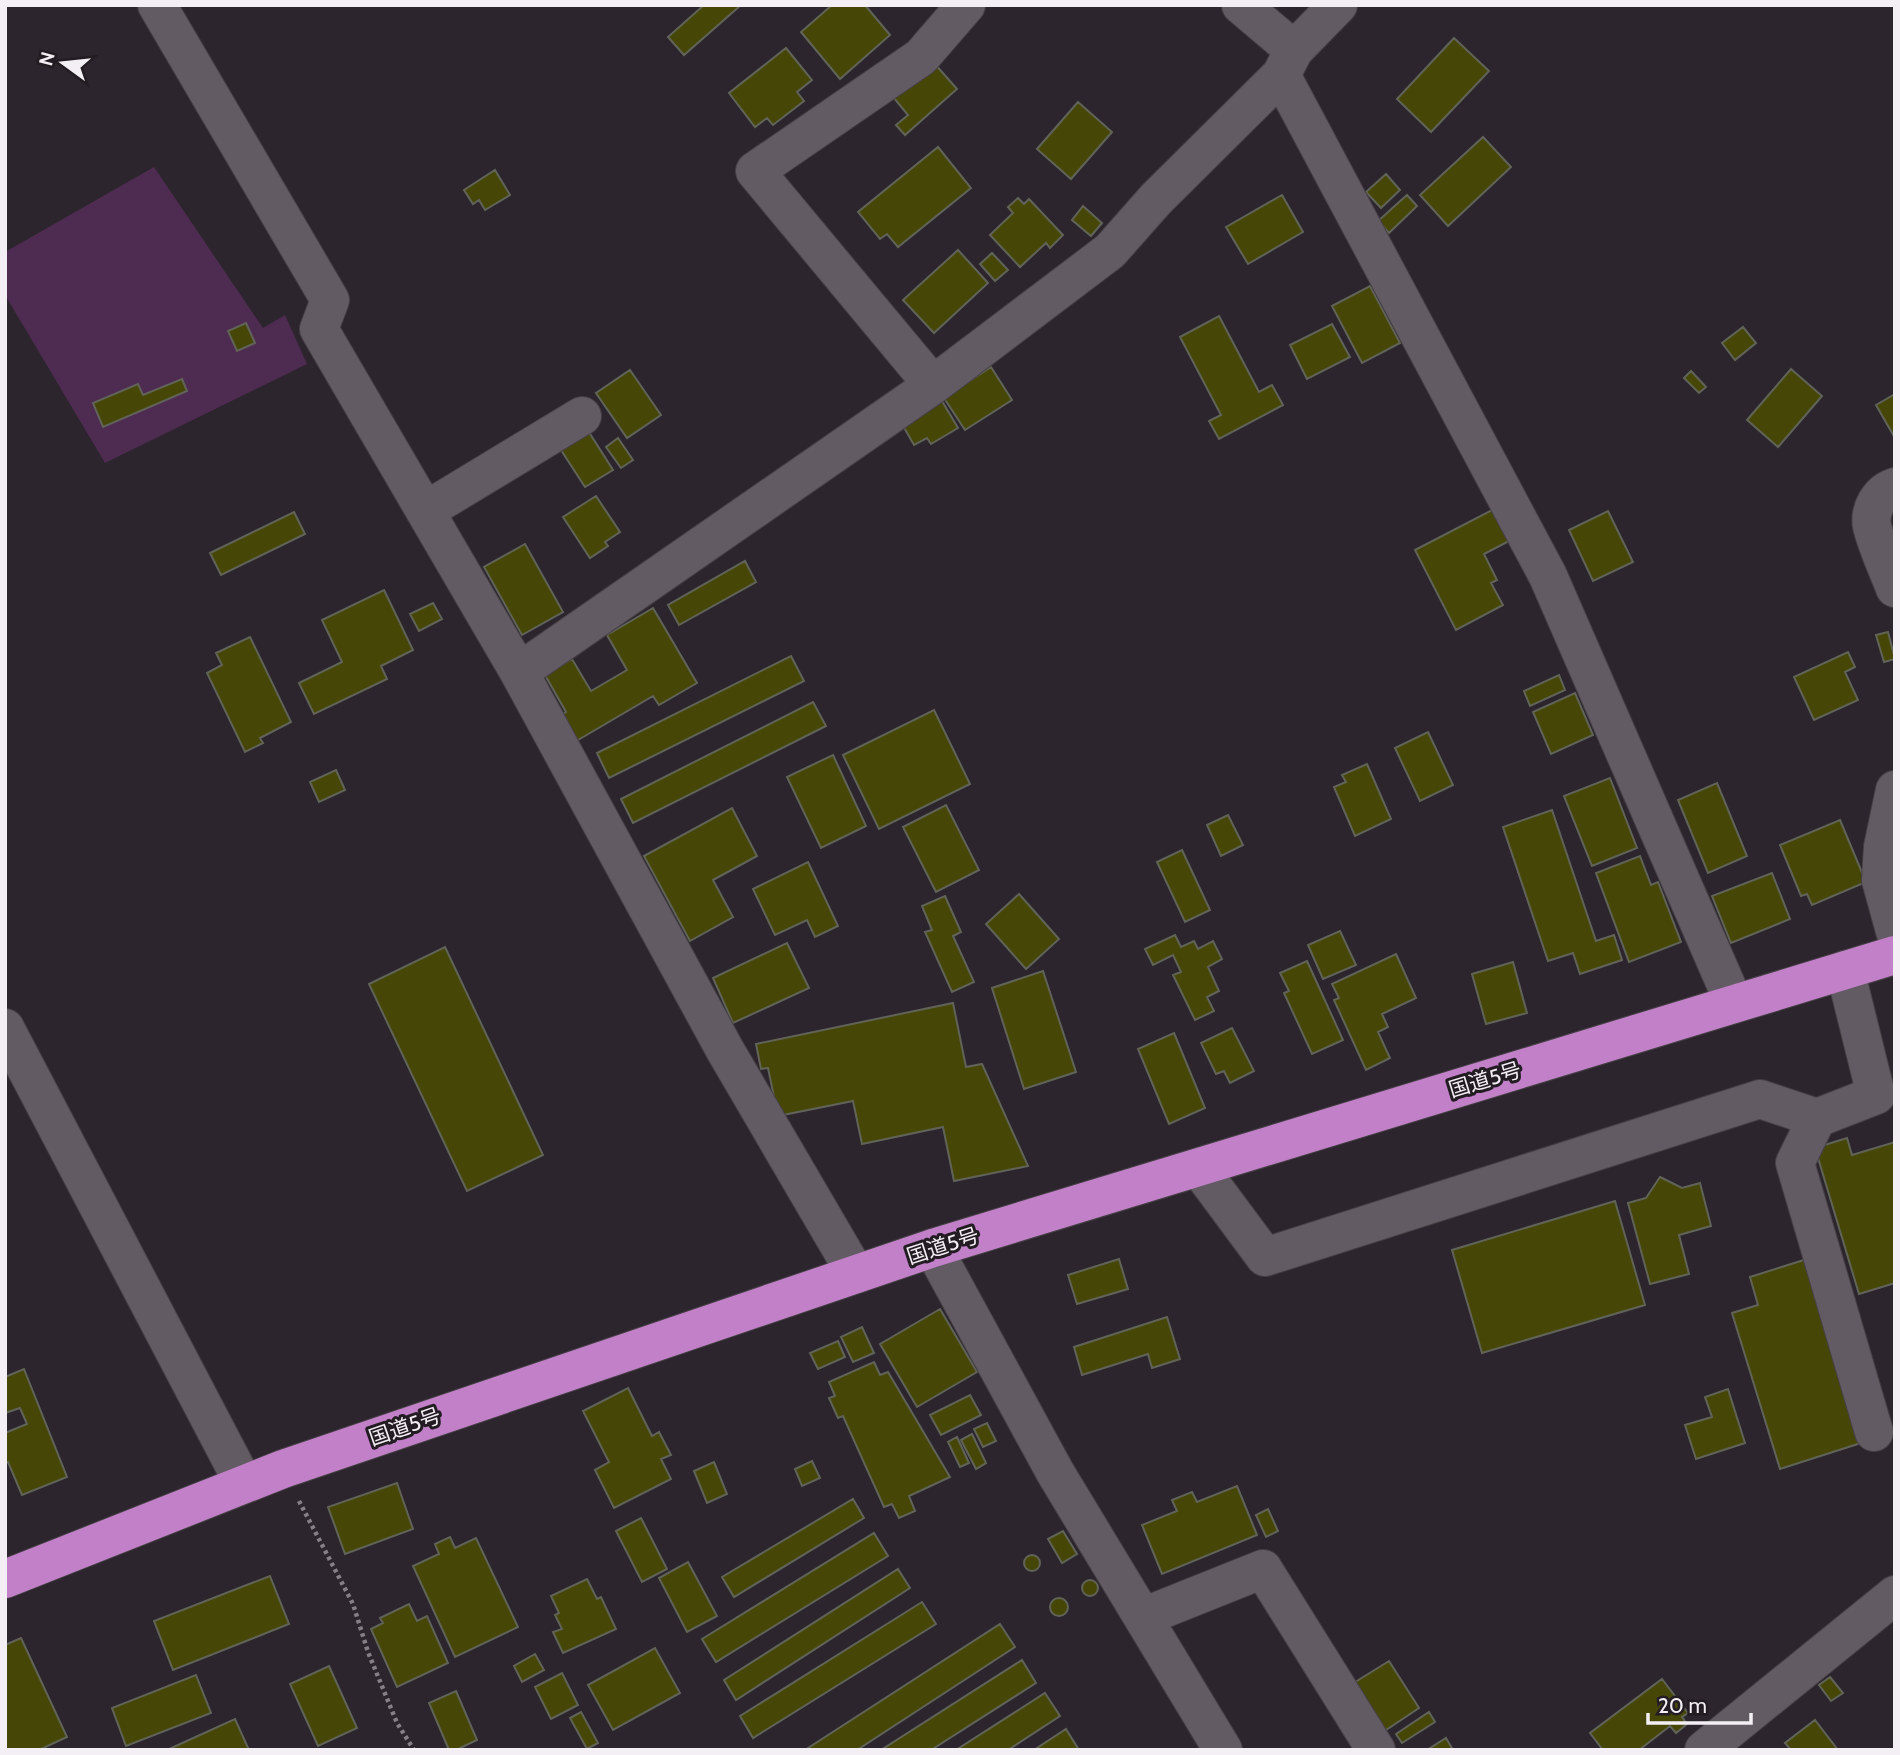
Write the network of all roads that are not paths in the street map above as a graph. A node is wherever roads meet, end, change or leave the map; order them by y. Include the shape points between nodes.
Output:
1 (156, 5) edge
2 (966, 5) edge
3 (1241, 5) edge
4 (1338, 5) edge
5 (1287, 63) junction
6 (933, 385) junction
7 (582, 416) dead end
8 (1895, 487) edge
9 (425, 511) junction
10 (1895, 588) edge
11 (519, 672) junction
12 (1895, 790) edge
13 (1895, 931) edge
14 (1895, 955) edge
15 (1845, 970) junction
16 (1734, 1003) junction
17 (5, 1028) edge
18 (1880, 1046) edge
19 (1817, 1118) junction
20 (1199, 1168) junction
21 (933, 1248) junction
22 (856, 1274) junction
23 (1874, 1432) dead end
24 (244, 1485) junction
25 (5, 1579) edge
26 (1895, 1595) edge
27 (1143, 1618) junction
28 (1223, 1750) edge
29 (1376, 1750) edge
30 (1704, 1750) edge

1 - 9 street via 330,300 319,329
2 - 6 street via 921,57 755,171
3 - 5 street
4 - 5 street
5 - 6 street via 1110,251
5 - 16 street via 1548,576
6 - 11 street
7 - 9 street
8 - 10 street via 1874,505 1871,525
9 - 11 street
11 - 22 street via 725,1050
12 - 13 street via 1881,880
14 - 15 highway, 国道5号
15 - 16 highway, 国道5号
15 - 18 street
16 - 20 highway, 国道5号
17 - 24 street
18 - 19 street via 1876,1096
19 - 20 street via 1760,1099 1265,1257
19 - 23 street via 1794,1163
20 - 21 highway, 国道5号
21 - 22 highway, 国道5号
21 - 27 street via 1055,1472
22 - 24 highway, 国道5号
24 - 25 highway, 国道5号
26 - 30 street
27 - 28 street
27 - 29 street via 1263,1569

